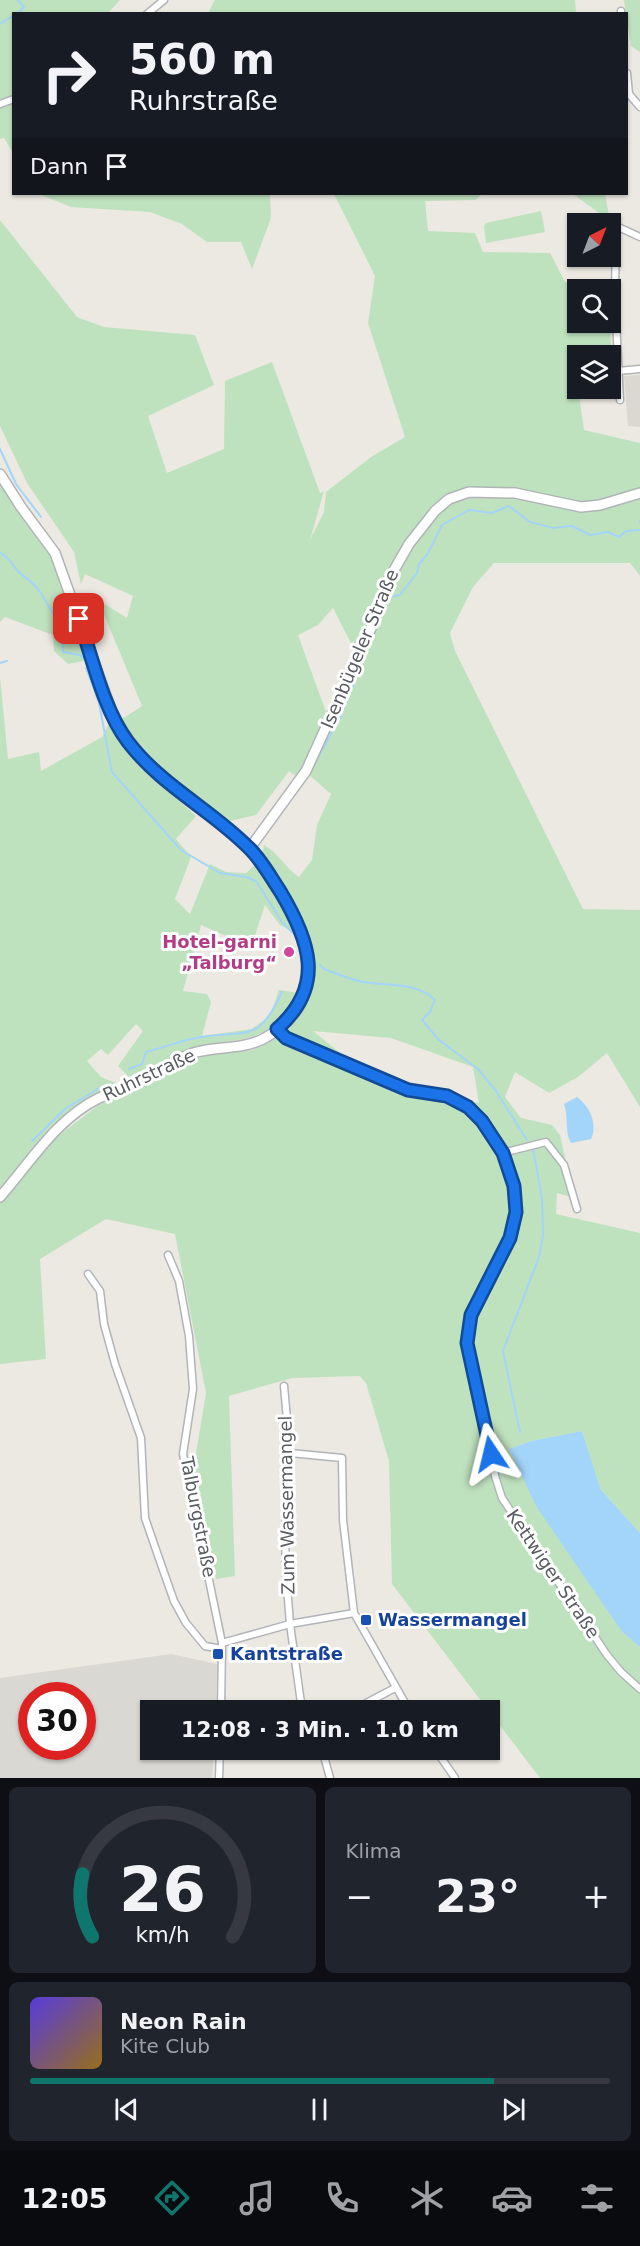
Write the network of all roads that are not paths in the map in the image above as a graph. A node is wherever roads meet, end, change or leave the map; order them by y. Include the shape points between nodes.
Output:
1 (164, 0) edge
2 (149, 12) edge
3 (628, 81) edge
4 (640, 107) edge
5 (640, 237) edge
6 (618, 345) edge
7 (640, 369) edge
8 (621, 371) edge
9 (0, 474) edge
10 (640, 493) edge
11 (250, 848) junction
12 (277, 1029) junction
13 (503, 1153) junction
14 (0, 1197) edge
15 (577, 1209) dead end
16 (168, 1255) dead end
17 (88, 1274) dead end
18 (284, 1386) dead end
19 (290, 1453) junction
20 (354, 1613) junction
21 (290, 1624) junction
22 (222, 1646) junction
23 (395, 1688) junction
24 (640, 1689) edge
25 (221, 1700) edge
26 (301, 1700) edge
27 (372, 1700) edge
28 (403, 1700) edge
29 (220, 1760) edge
30 (325, 1760) edge
31 (443, 1760) edge
32 (219, 1778) edge
33 (330, 1778) edge
34 (455, 1778) edge

1 - 2 street
3 - 4 street via 630,96
5 - 6 street via 616,226
7 - 8 street
9 - 11 main road, Ruhrstraße via 55,554 113,715 127,740 178,792
10 - 11 main road, Isenbügeler Straße via 581,507 515,493 469,492 449,499 435,511 388,579 372,626 306,771
11 - 12 main road, Ruhrstraße via 301,930 309,966 300,1003
12 - 13 street, Kettwiger Straße via 286,1038 408,1090 447,1096 468,1107
12 - 14 main road, Ruhrstraße via 248,1045 183,1057 139,1083 98,1099 51,1135
13 - 15 street via 546,1142 561,1158
13 - 24 street, Kettwiger Straße via 514,1186 516,1212 510,1238 471,1315 467,1343 495,1476 502,1498 519,1525 607,1654
16 - 22 street, Talburgstraße via 180,1281 191,1357 193,1389 183,1454
17 - 22 street via 100,1291 115,1364 141,1438 145,1518 165,1576 181,1615 198,1639 213,1649
18 - 19 street, Zum Wassermangel
19 - 20 street via 342,1458 343,1520
19 - 21 street, Zum Wassermangel via 285,1534
20 - 21 street
20 - 23 street
21 - 22 street
21 - 26 street, Zum Wassermangel
22 - 25 street, Talburgstraße
23 - 27 street
23 - 28 street
29 - 32 street
30 - 33 street
31 - 34 street

